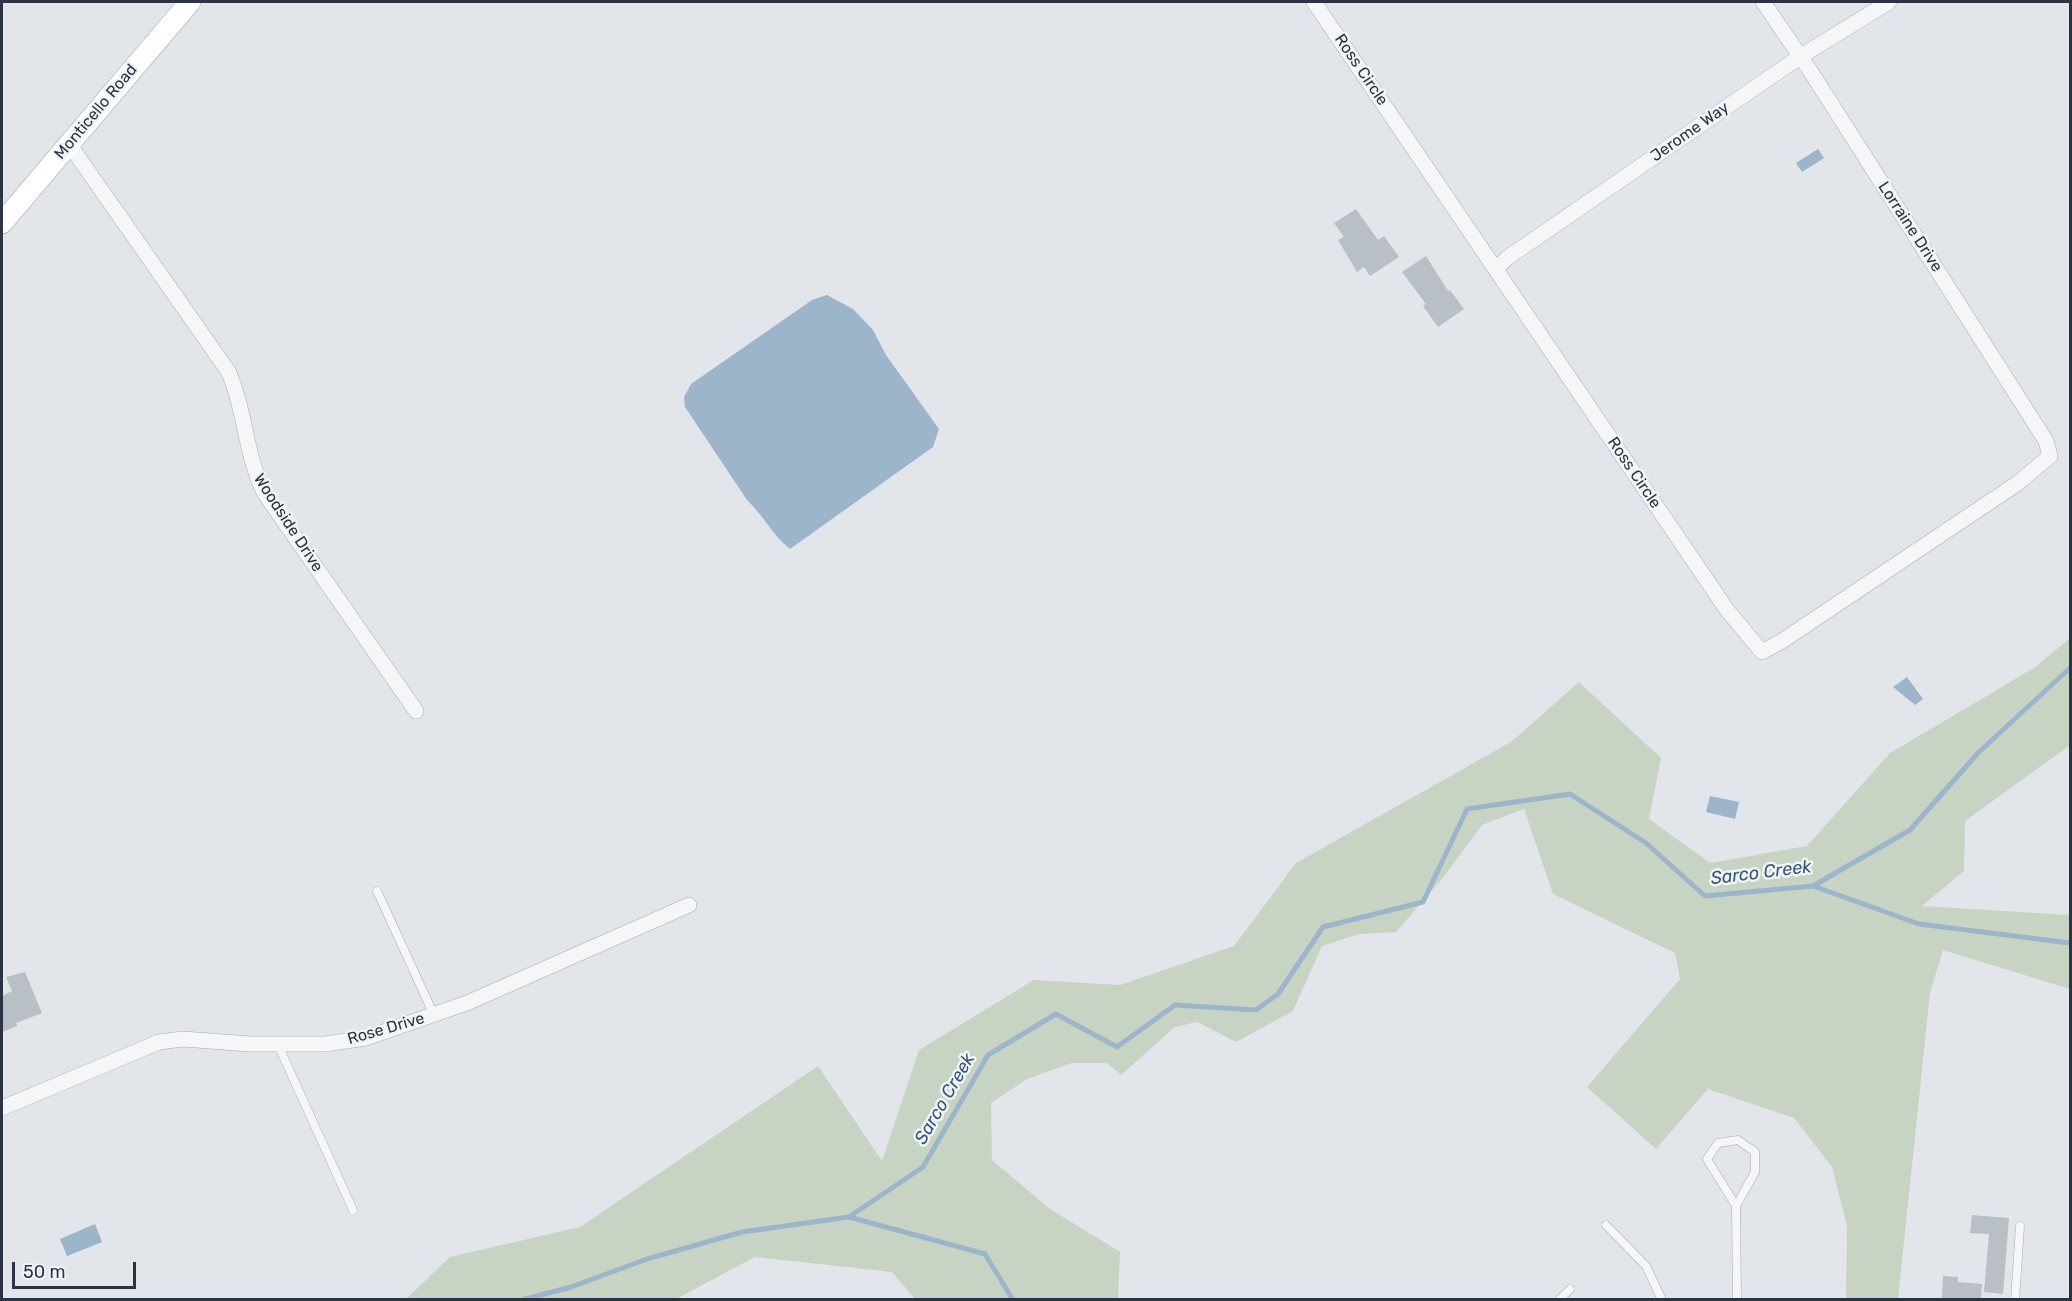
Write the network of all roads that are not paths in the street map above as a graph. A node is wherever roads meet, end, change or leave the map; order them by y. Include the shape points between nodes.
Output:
1 (190, 2) edge
2 (1314, 2) edge
3 (1762, 2) edge
4 (1888, 2) edge
5 (1801, 56) junction
6 (69, 144) junction
7 (2, 223) edge
8 (1496, 269) junction
9 (2050, 456) joint
10 (416, 711) dead end
11 (377, 891) dead end
12 (689, 905) dead end
13 (434, 1015) junction
14 (278, 1044) junction
15 (2, 1108) edge
16 (1736, 1206) junction
17 (353, 1210) dead end
18 (1606, 1225) dead end
19 (2020, 1226) dead end
20 (1570, 1289) dead end
21 (1559, 1299) edge
22 (1662, 1299) edge
23 (1737, 1299) edge
24 (2015, 1299) edge

1 - 6 main road, Monticello Road
2 - 8 street, Ross Circle
3 - 5 street, Lorraine Drive
4 - 5 street, Jerome Way
5 - 8 street, Jerome Way
5 - 9 street, Lorraine Drive via 2046,441
6 - 7 main road, Monticello Road
6 - 10 street, Woodside Drive via 228,371 236,390 254,472 265,494
8 - 9 street, Ross Circle via 1727,610 1762,652 2018,483
11 - 13 lane
12 - 13 street, Rose Drive
13 - 14 street, Rose Drive via 366,1038 325,1044
14 - 15 street, Rose Drive via 183,1039 159,1042
14 - 17 lane
16 - 16 lane via 1755,1172 1755,1152 1738,1140 1718,1143 1707,1159
16 - 23 lane
18 - 22 lane via 1646,1266
19 - 24 lane
20 - 21 lane

